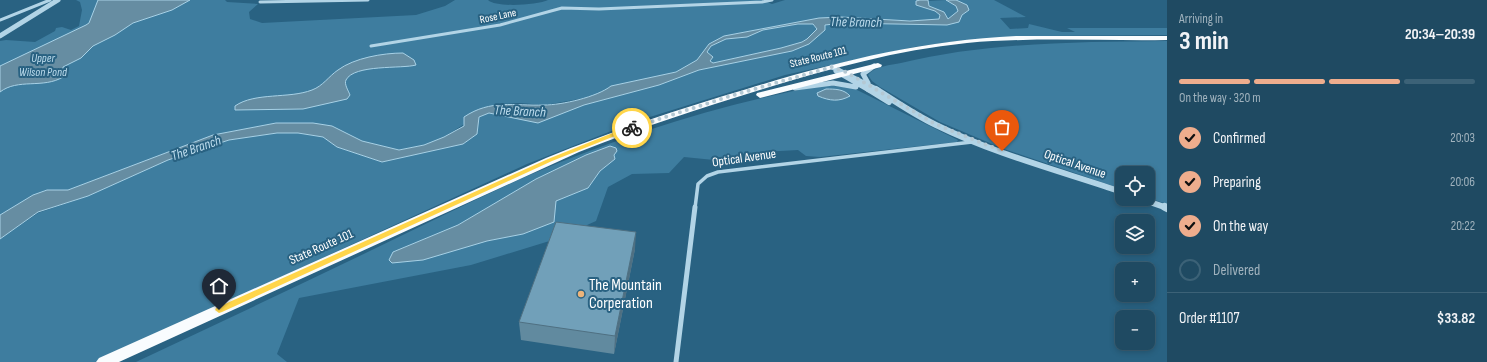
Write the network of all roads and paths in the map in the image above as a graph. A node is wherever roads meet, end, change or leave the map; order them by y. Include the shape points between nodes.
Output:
1 (50, 0) edge
2 (332, 0) edge
3 (368, 0) edge
4 (772, 0) edge
5 (57, 1) edge
6 (327, 1) junction
7 (260, 2) dead end
8 (0, 20) edge
9 (0, 36) edge
10 (1104, 38) junction
11 (1167, 38) edge
12 (371, 46) dead end
13 (879, 64) junction
14 (839, 71) junction
15 (872, 88) junction
16 (864, 89) junction
17 (769, 92) junction
18 (920, 116) junction
19 (975, 142) junction
20 (550, 160) junction
21 (1115, 190) edge
22 (1155, 204) edge
23 (1167, 208) edge
24 (104, 362) edge
25 (676, 362) edge

1 - 5 street
1 - 8 street
2 - 6 street
3 - 6 street
4 - 12 street, Rose Lane via 599,9 562,8 500,25
5 - 9 street
6 - 7 street
10 - 11 highway, State Route 101
10 - 13 highway, State Route 101 via 966,47
10 - 14 highway, State Route 101 via 966,41 916,48
13 - 14 highway, State Route 101
13 - 15 street via 863,74
14 - 15 street
14 - 16 street
14 - 17 highway, State Route 101
14 - 20 highway, State Route 101 via 801,75 670,114
15 - 18 street
16 - 17 street via 833,83
16 - 18 street
17 - 20 highway, State Route 101 via 658,122
18 - 19 street, Optical Avenue
19 - 21 street, Optical Avenue
19 - 25 street, Optical Avenue via 726,170 707,175 698,184
20 - 24 highway, State Route 101
22 - 23 street

